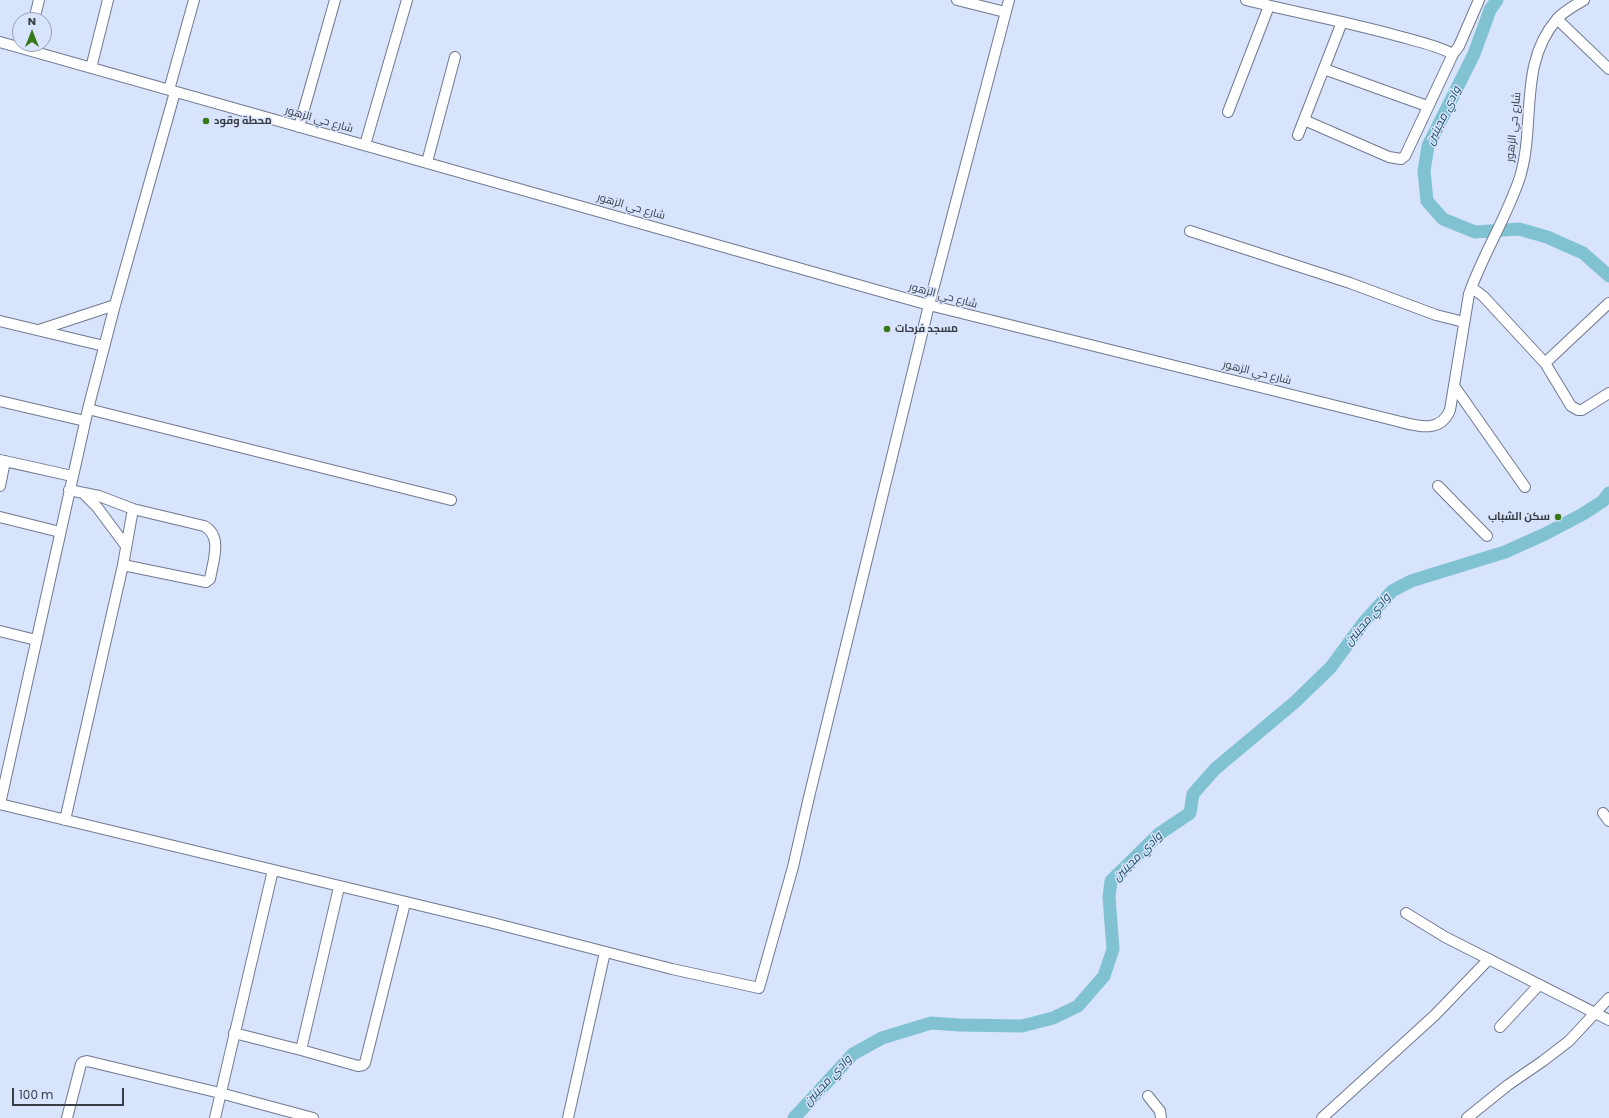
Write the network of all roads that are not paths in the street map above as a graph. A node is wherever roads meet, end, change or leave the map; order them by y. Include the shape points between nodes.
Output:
1 (39, 0) edge
2 (108, 0) edge
3 (194, 0) edge
4 (335, 0) edge
5 (407, 0) edge
6 (957, 0) edge
7 (1009, 0) edge
8 (1246, 0) edge
9 (1479, 0) edge
10 (1584, 0) edge
11 (1275, 5) edge
12 (36, 12) edge
13 (1005, 12) junction
14 (1557, 19) junction
15 (1342, 22) junction
16 (0, 42) edge
17 (12, 44) edge
18 (41, 52) edge
19 (1453, 54) junction
20 (455, 56) dead end
21 (91, 68) junction
22 (1324, 69) junction
23 (1609, 69) edge
24 (172, 91) junction
25 (1427, 106) junction
26 (1228, 112) dead end
27 (1304, 120) junction
28 (299, 126) junction
29 (1298, 135) dead end
30 (365, 145) junction
31 (427, 162) junction
32 (1190, 231) dead end
33 (1472, 288) junction
34 (1609, 303) edge
35 (115, 305) junction
36 (929, 305) junction
37 (0, 321) edge
38 (1464, 322) junction
39 (39, 330) junction
40 (104, 346) junction
41 (1545, 363) junction
42 (1454, 386) junction
43 (1609, 393) edge
44 (0, 401) edge
45 (88, 409) junction
46 (85, 421) junction
47 (3, 461) edge
48 (72, 476) junction
49 (0, 486) edge
50 (1438, 486) dead end
51 (1525, 487) dead end
52 (69, 490) junction
53 (84, 494) junction
54 (451, 500) dead end
55 (133, 509) junction
56 (0, 517) edge
57 (60, 532) junction
58 (1487, 536) dead end
59 (126, 546) junction
60 (123, 565) junction
61 (0, 631) edge
62 (36, 640) junction
63 (0, 804) edge
64 (65, 820) junction
65 (273, 870) junction
66 (339, 887) junction
67 (405, 903) junction
68 (1406, 914) dead end
69 (606, 952) junction
70 (1490, 959) junction
71 (1539, 985) junction
72 (1609, 998) edge
73 (1595, 1013) junction
74 (1609, 1020) edge
75 (1500, 1027) dead end
76 (234, 1033) junction
77 (301, 1050) junction
78 (220, 1093) junction
79 (1148, 1096) dead end
80 (283, 1114) edge
81 (67, 1118) edge
82 (215, 1118) edge
83 (313, 1118) edge
84 (568, 1118) edge
85 (1162, 1118) edge
86 (1322, 1118) edge
87 (1467, 1118) edge

1 - 12 street
2 - 21 street
3 - 24 street
4 - 28 street
5 - 30 street
6 - 13 street
7 - 13 street
8 - 11 street
9 - 19 street
10 - 14 street, شارع حي الزهور
11 - 15 street
11 - 26 street
13 - 36 street
14 - 23 street
14 - 33 street, شارع حي الزهور via 1540,45 1532,75 1526,145 1515,192
15 - 19 street
15 - 22 street
16 - 17 street, شارع حي الزهور
18 - 21 street, شارع حي الزهور
19 - 25 street
20 - 31 street
21 - 24 street, شارع حي الزهور
22 - 25 street
22 - 27 street
24 - 28 street, شارع حي الزهور
24 - 35 street
25 - 27 street via 1405,156 1401,159 1389,157
27 - 29 street
28 - 30 street, شارع حي الزهور
30 - 31 street, شارع حي الزهور
31 - 36 street, شارع حي الزهور
32 - 38 street via 1350,283 1436,315
33 - 38 street, شارع حي الزهور
33 - 41 street via 1483,296
34 - 41 street
35 - 39 street
35 - 40 street
36 - 42 street, شارع حي الزهور via 1417,426 1431,427 1446,420
36 - 69 street via 793,867 759,988
37 - 39 street
38 - 42 street, شارع حي الزهور
39 - 40 street
40 - 45 street
41 - 43 street via 1571,406 1578,410
42 - 51 street
44 - 46 street
45 - 46 street
45 - 54 street
46 - 48 street
47 - 48 street
47 - 49 street
48 - 52 street
50 - 58 street
52 - 53 street
52 - 57 street
53 - 55 street via 99,496
53 - 59 street
55 - 59 street
55 - 60 street via 204,526 210,530 216,539 210,579 206,582
56 - 57 street
57 - 62 street
59 - 60 street
60 - 64 street
61 - 62 street
62 - 63 street
63 - 64 street
64 - 65 street
65 - 66 street
65 - 76 street
66 - 67 street
66 - 77 street
67 - 69 street
67 - 77 street via 363,1065 358,1066
68 - 70 street
69 - 84 street
70 - 71 street
70 - 86 street via 1435,1015
71 - 73 street
71 - 75 street
72 - 73 street
73 - 74 street
73 - 87 street via 1569,1041
76 - 77 street
76 - 78 street
78 - 80 street
78 - 81 street via 84,1061
78 - 82 street
79 - 85 street via 1160,1111
80 - 83 street

